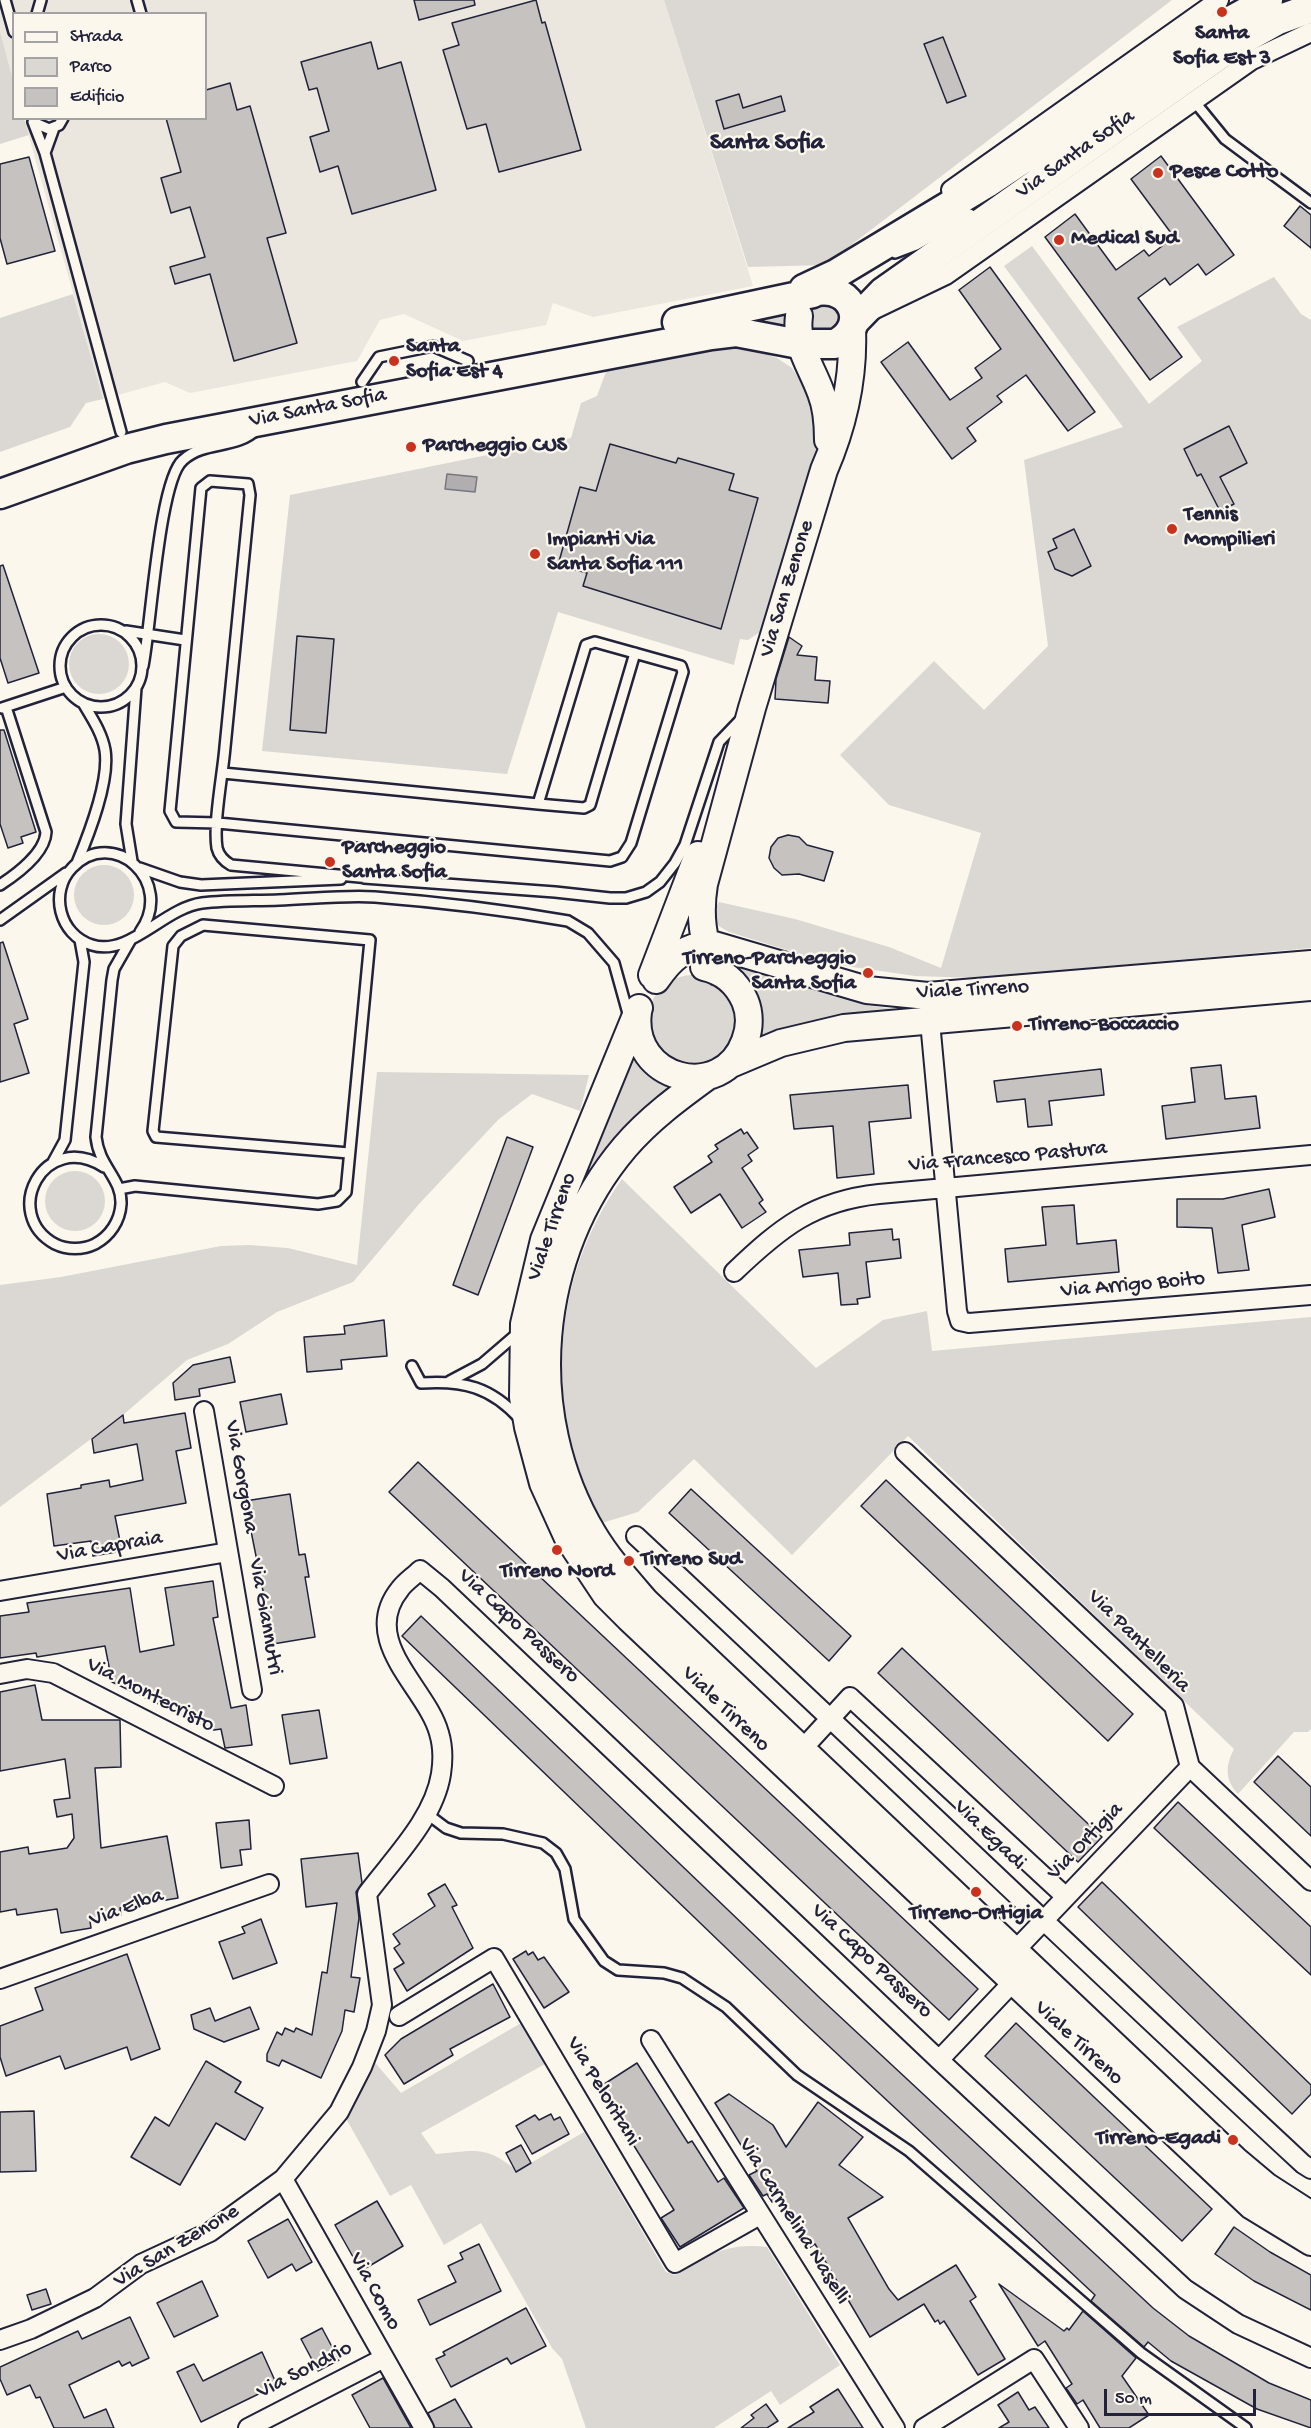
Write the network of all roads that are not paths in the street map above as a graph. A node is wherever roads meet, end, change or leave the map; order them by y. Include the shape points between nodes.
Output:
1 (5, 0) edge
2 (1219, 0) edge
3 (1268, 0) edge
4 (1311, 8) edge
5 (12, 25) edge
6 (1238, 30) dead end
7 (1311, 32) edge
8 (1223, 39) dead end
9 (1194, 101) junction
10 (33, 120) edge
11 (61, 120) edge
12 (54, 128) junction
13 (45, 153) junction
14 (1311, 203) edge
15 (981, 208) dead end
16 (885, 243) junction
17 (806, 319) junction
18 (856, 322) junction
19 (266, 419) junction
20 (121, 432) junction
21 (824, 470) junction
22 (0, 475) edge
23 (0, 494) edge
24 (120, 629) junction
25 (149, 636) junction
26 (185, 640) junction
27 (635, 653) junction
28 (143, 666) junction
29 (66, 687) junction
30 (136, 688) junction
31 (83, 704) junction
32 (3, 708) edge
33 (752, 708) junction
34 (223, 773) junction
35 (538, 804) junction
36 (218, 823) junction
37 (132, 861) junction
38 (73, 867) junction
39 (140, 868) junction
40 (370, 878) junction
41 (0, 885) edge
42 (0, 920) edge
43 (140, 932) junction
44 (80, 940) junction
45 (130, 941) junction
46 (704, 945) junction
47 (1311, 964) edge
48 (718, 972) junction
49 (1311, 987) edge
50 (640, 1008) junction
51 (928, 1008) junction
52 (719, 1070) junction
53 (349, 1153) junction
54 (1311, 1155) edge
55 (53, 1162) junction
56 (104, 1167) junction
57 (945, 1188) junction
58 (119, 1189) junction
59 (734, 1272) dead end
60 (1311, 1295) edge
61 (534, 1315) junction
62 (412, 1366) dead end
63 (450, 1381) junction
64 (204, 1411) dead end
65 (528, 1427) junction
66 (905, 1452) dead end
67 (636, 1536) dead end
68 (228, 1551) junction
69 (420, 1570) joint
70 (0, 1591) edge
71 (0, 1674) edge
72 (252, 1690) dead end
73 (831, 1717) junction
74 (802, 1748) junction
75 (785, 1767) junction
76 (1190, 1767) junction
77 (274, 1786) dead end
78 (426, 1813) junction
79 (1311, 1881) edge
80 (269, 1884) dead end
81 (1066, 1897) junction
82 (1042, 1922) junction
83 (1016, 1950) junction
84 (1005, 1976) junction
85 (0, 1980) edge
86 (399, 2016) dead end
87 (651, 2040) dead end
88 (939, 2060) junction
89 (1227, 2168) junction
90 (1311, 2169) edge
91 (283, 2179) junction
92 (760, 2215) junction
93 (1311, 2215) edge
94 (1311, 2242) edge
95 (0, 2340) edge
96 (384, 2358) junction
97 (1311, 2358) edge
98 (248, 2428) edge
99 (424, 2428) edge
100 (895, 2428) edge
101 (924, 2428) edge
102 (1079, 2428) edge
103 (1246, 2428) edge

1 - 5 lane
2 - 16 street via 953,188
3 - 16 main road, Via Santa Sofia via 1223,25 987,183
4 - 18 main road, Via Santa Sofia via 1278,20 1214,58 883,292
6 - 8 lane
7 - 9 street via 1252,60
9 - 14 lane via 1226,139
9 - 18 street via 946,275
10 - 12 lane via 43,129
10 - 13 lane
11 - 12 lane
12 - 13 lane
13 - 20 lane
15 - 17 lane via 915,246
16 - 17 main road, Via Santa Sofia
17 - 18 main road, Via Santa Sofia via 836,344
17 - 18 main road via 834,291 848,299
17 - 19 main road, Via Santa Sofia
17 - 20 main road, Via Santa Sofia via 468,361 183,416
17 - 21 street via 815,378 826,406 828,439
18 - 21 street via 838,437
19 - 23 main road, Via Santa Sofia via 126,449
19 - 25 lane via 246,440 209,447 177,466 165,507
20 - 22 main road, Via Santa Sofia
21 - 33 street, Via San Zenone
24 - 25 lane
24 - 28 lane via 138,646
24 - 29 lane via 97,624 71,637 60,662
25 - 26 lane
25 - 28 lane
26 - 34 lane via 201,488 210,481 248,484
26 - 36 lane via 170,811 176,822
27 - 35 lane via 590,805 584,808
27 - 35 lane via 594,642 586,645
27 - 36 lane via 681,666 683,672 631,843 622,857 610,861
28 - 30 lane
29 - 31 lane
29 - 32 lane
30 - 31 lane via 118,704
30 - 37 lane via 126,824
31 - 38 lane via 105,752 88,837
32 - 41 lane via 46,840 20,870
33 - 40 lane via 719,742 685,845 669,873 646,892 610,898
33 - 46 street via 704,884
33 - 50 street
34 - 35 lane
34 - 36 lane
36 - 40 lane via 217,846 223,861 231,865
37 - 38 lane via 98,854
37 - 39 lane
38 - 42 lane
38 - 44 lane via 59,894 59,907 63,920
39 - 40 lane via 201,885
39 - 43 lane via 152,900 151,912
43 - 45 lane
43 - 50 lane via 184,908 238,901 373,897 552,918 579,925 606,951
44 - 45 lane via 105,948
44 - 55 lane via 84,962 65,1140
45 - 56 lane via 114,969 111,990 96,1137 97,1154
46 - 48 street
46 - 50 street, Viale Tirreno via 678,954
46 - 51 street, Viale Tirreno
47 - 51 street, Viale Tirreno
48 - 50 street via 700,966 681,967
48 - 52 street via 736,985 749,1015 743,1047
49 - 51 street, Viale Tirreno
50 - 52 street via 654,1062 663,1070 685,1077
50 - 61 street, Viale Tirreno via 544,1240
51 - 52 street, Viale Tirreno via 807,1035 757,1051
51 - 57 street
52 - 61 street, Viale Tirreno via 649,1122 610,1167 576,1224
53 - 53 lane via 156,1137 153,1131 169,972 173,946 182,936 203,925 370,940
53 - 58 lane via 346,1192 337,1201 318,1204 135,1186
54 - 57 street, Via Francesco Pastura
55 - 56 lane via 85,1157
55 - 58 lane via 36,1178 29,1203 38,1230 61,1247 89,1247 107,1235 119,1218
56 - 58 lane
57 - 59 street, Via Francesco Pastura via 858,1196 812,1210 777,1233
57 - 60 street, Via Arrigo Boito via 960,1321
61 - 63 lane via 501,1351
61 - 65 street, Viale Tirreno via 524,1397
61 - 74 street, Viale Tirreno via 553,1433 570,1488 592,1533 646,1602
62 - 63 lane via 421,1383
63 - 65 lane via 492,1394
64 - 68 street, Via Gorgona
65 - 75 street, Viale Tirreno via 554,1510 579,1557 606,1595
66 - 76 street, Via Pantelleria via 1174,1706
67 - 73 street, Via Egadi
68 - 70 street, Via Capraia
68 - 72 street, Via Giannutri
69 - 78 street, Via San Zenone via 399,1590 388,1620 391,1650 439,1732 441,1775
69 - 88 street, Via Capo Passero
71 - 77 street, Via Montecristo via 27,1669 53,1673
73 - 74 street
73 - 81 street via 850,1697
73 - 82 street, Via Egadi
74 - 75 street
74 - 83 street, Viale Tirreno
75 - 84 street, Viale Tirreno
76 - 79 street
76 - 81 street, Via Ortigia
78 - 91 street, Via San Zenone via 367,1894 382,2006 362,2067 339,2112
78 - 103 lane via 460,1833 503,1834 543,1843 556,1853 565,1869 574,1919 604,1961 618,1970 682,1978 726,2007 797,2075 909,2151 1141,2353
80 - 85 street, Via Elba
81 - 82 street, Via Ortigia
82 - 83 street, Via Ortigia
82 - 90 street, Via Egadi
83 - 84 street, Via Ortigia
83 - 89 street, Viale Tirreno
84 - 88 street, Via Ortigia
84 - 89 street, Viale Tirreno
86 - 92 street, Via Peloritani via 494,1958 675,2263
87 - 92 street, Via Carmelina Naselli
88 - 97 street, Via Capo Passero via 1185,2289 1238,2324
89 - 93 street, Viale Tirreno via 1266,2186
89 - 94 street, Viale Tirreno via 1267,2217
91 - 95 street, Via San Zenone via 210,2232 141,2264 95,2298
91 - 96 street, Via Como
92 - 100 street, Via Carmelina Naselli
96 - 98 street, Via Sondrio
96 - 99 street, Via Como
101 - 102 street via 1035,2359

